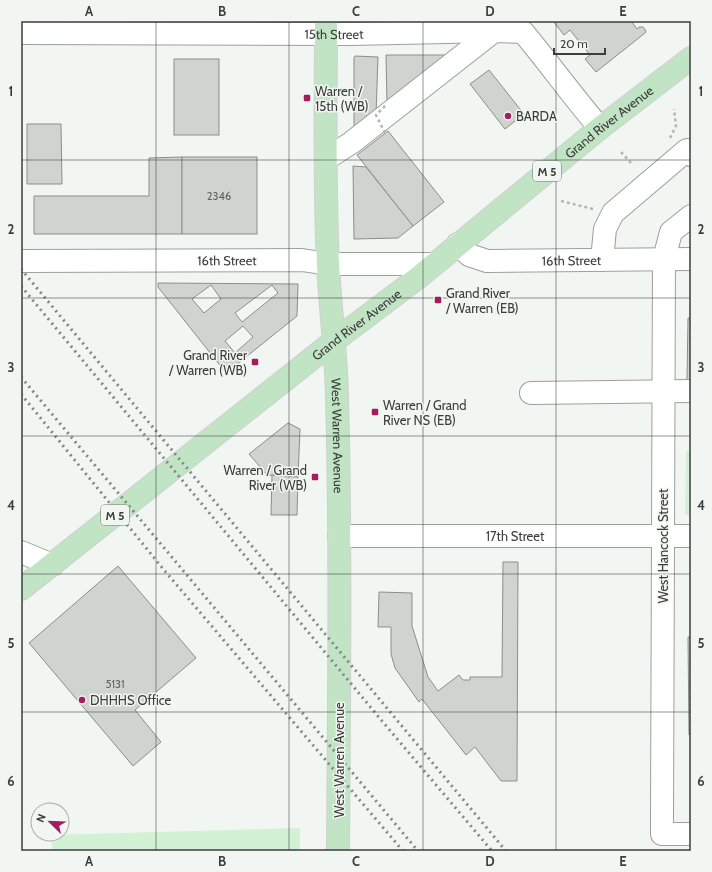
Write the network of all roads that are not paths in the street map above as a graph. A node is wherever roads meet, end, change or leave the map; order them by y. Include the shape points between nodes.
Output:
1 (467, 26) edge
2 (326, 27) edge
3 (494, 31) junction
4 (21, 32) edge
5 (691, 58) edge
6 (600, 128) junction
7 (691, 155) edge
8 (326, 159) junction
9 (691, 216) edge
10 (458, 244) junction
11 (664, 259) junction
12 (691, 259) edge
13 (602, 260) junction
14 (21, 261) edge
15 (328, 264) junction
16 (433, 264) junction
17 (334, 341) junction
18 (663, 391) junction
19 (691, 391) edge
20 (531, 393) dead end
21 (339, 536) junction
22 (663, 536) junction
23 (691, 536) edge
24 (21, 552) edge
25 (52, 566) junction
26 (21, 589) edge
27 (691, 834) edge
28 (338, 851) edge

1 - 2 street, 15th Street
1 - 3 street, 15th Street
2 - 4 street, 15th Street
2 - 8 main road, West Warren Avenue
3 - 6 street, 15th Street via 523,32
3 - 8 street via 351,143
5 - 6 main road, Grand River Avenue / M 5
6 - 10 main road, Grand River Avenue / M 5
7 - 13 street via 687,150 613,213 605,228
8 - 15 main road, West Warren Avenue
9 - 11 street, West Hancock Street via 671,232
10 - 13 street, 16th Street via 469,255 487,262
10 - 16 main road, Grand River Avenue / M 5
11 - 12 street, 16th Street
11 - 13 street, 16th Street
11 - 18 street, West Hancock Street
14 - 15 street, 16th Street via 302,260
15 - 16 street, 16th Street
15 - 17 main road, West Warren Avenue
16 - 17 main road, Grand River Avenue / M 5
17 - 21 main road, West Warren Avenue
17 - 25 main road, Grand River Avenue / M 5
18 - 19 street
18 - 20 street
18 - 22 street, West Hancock Street
21 - 22 street, 17th Street
21 - 28 main road, West Warren Avenue
22 - 23 street, 17th Street
22 - 27 street, West Hancock Street via 662,834
24 - 25 street
25 - 26 main road, Grand River Avenue / M 5

